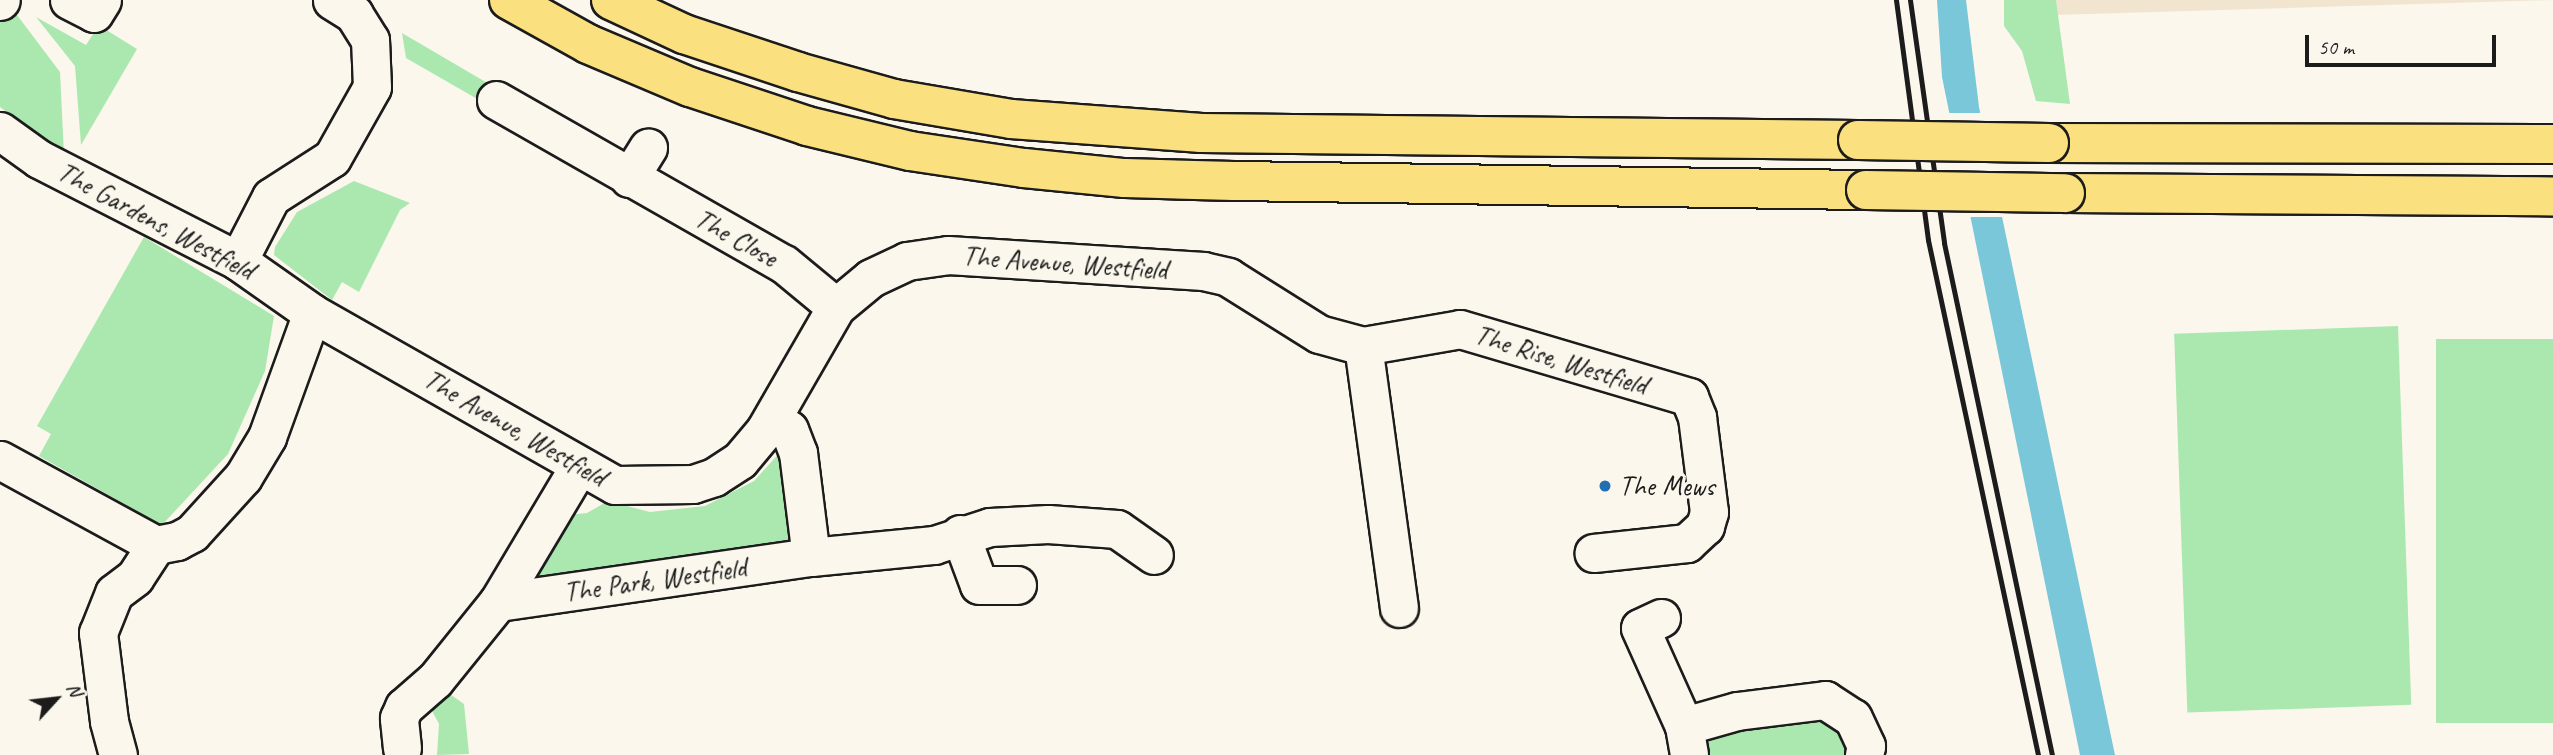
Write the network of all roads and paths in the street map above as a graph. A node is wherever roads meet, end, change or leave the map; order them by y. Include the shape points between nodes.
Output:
1 (69, 0) edge
2 (102, 0) edge
3 (332, 0) edge
4 (509, 0) edge
5 (611, 0) edge
6 (496, 100) dead end
7 (0, 131) edge
8 (2553, 144) edge
9 (648, 147) dead end
10 (629, 178) junction
11 (2553, 196) edge
12 (238, 261) junction
13 (836, 307) junction
14 (312, 313) junction
15 (1363, 346) junction
16 (774, 419) junction
17 (0, 460) edge
18 (579, 466) junction
19 (960, 534) junction
20 (156, 545) junction
21 (1594, 553) dead end
22 (1154, 555) dead end
23 (811, 557) junction
24 (1017, 585) dead end
25 (498, 602) junction
26 (1399, 608) dead end
27 (1661, 618) dead end
28 (1686, 741) edge
29 (402, 748) dead end
30 (118, 755) edge
31 (1864, 755) edge

1 - 2 street via 94,13
3 - 12 street via 355,14 370,40 372,88 332,158 271,197
4 - 11 main road, bridge via 588,44 716,96 807,125 910,151 1125,178
5 - 8 main road, bridge via 684,34 798,72 894,99 1011,119 1200,133
6 - 10 street, The Close
7 - 12 street, The Gardens, Westfield via 39,159
9 - 10 street
10 - 13 street, The Close via 784,264
12 - 14 street, The Gardens, Westfield
13 - 15 street, The Avenue, Westfield via 872,278 907,261 948,255 1072,261 1228,277 1319,334
13 - 16 street, The Avenue, Westfield
14 - 18 street, The Avenue, Westfield
14 - 20 street via 267,437 243,477 192,533
15 - 21 street, The Rise, Westfield via 1460,329 1689,397 1697,417 1709,512 1705,526 1687,543
15 - 26 street
16 - 18 street, The Avenue, Westfield via 740,460 694,484 615,485
16 - 23 street via 789,430 798,453
17 - 20 street
18 - 25 street, The Park, Westfield
19 - 22 street, The Park, Westfield via 1048,524 1117,529
19 - 23 street, The Park, Westfield via 934,545
19 - 24 street via 979,584
20 - 30 street via 135,577 114,593 98,633
23 - 25 street, The Park, Westfield
25 - 29 street, The Park, Westfield via 435,680 404,707 398,718
27 - 28 street via 1640,628
28 - 31 street via 1737,711 1825,699 1853,718 1866,747

